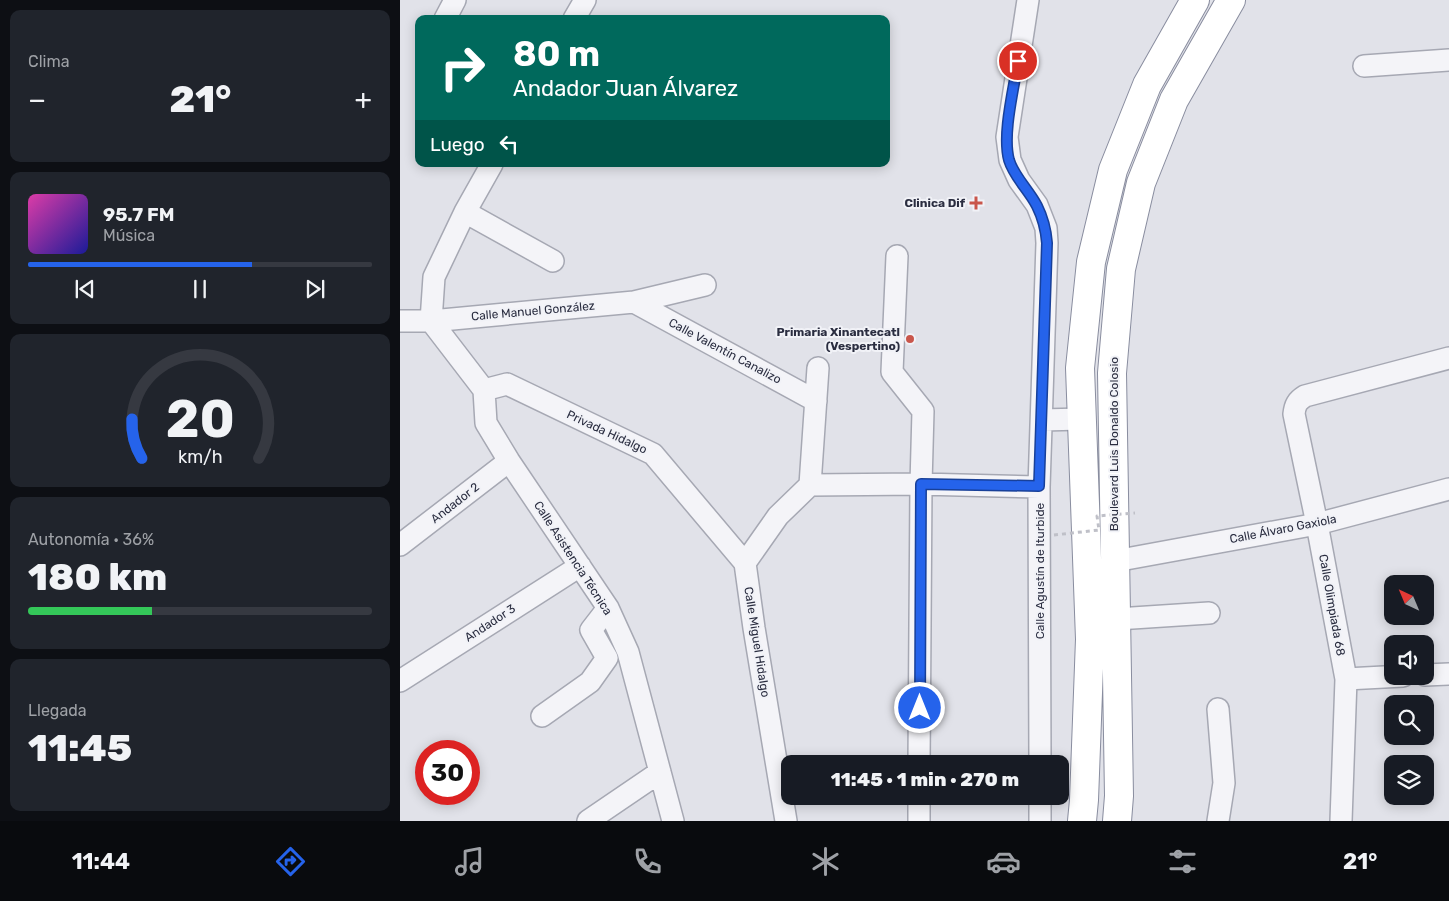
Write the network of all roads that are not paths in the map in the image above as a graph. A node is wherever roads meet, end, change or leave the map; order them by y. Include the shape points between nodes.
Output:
1 (455, 0) edge
2 (585, 0) edge
3 (1028, 0) edge
4 (1195, 0) edge
5 (1231, 0) edge
6 (447, 15) edge
7 (576, 15) edge
8 (1449, 60) edge
9 (1364, 66) dead end
10 (485, 168) edge
11 (465, 212) junction
12 (897, 256) dead end
13 (553, 261) dead end
14 (705, 285) dead end
15 (634, 302) junction
16 (400, 321) edge
17 (431, 321) junction
18 (1449, 358) edge
19 (818, 368) dead end
20 (484, 390) junction
21 (816, 401) junction
22 (1082, 419) junction
23 (1042, 420) junction
24 (510, 461) junction
25 (921, 484) junction
26 (810, 485) junction
27 (1039, 486) junction
28 (1449, 489) edge
29 (1318, 524) junction
30 (400, 545) edge
31 (1115, 561) junction
32 (744, 563) junction
33 (580, 566) junction
34 (608, 608) junction
35 (1209, 613) dead end
36 (1117, 619) junction
37 (1449, 674) edge
38 (1434, 675) edge
39 (1384, 677) edge
40 (1346, 679) junction
41 (400, 680) edge
42 (1218, 709) dead end
43 (542, 716) dead end
44 (919, 755) edge
45 (1040, 755) edge
46 (660, 772) junction
47 (919, 805) edge
48 (1040, 805) edge
49 (588, 821) edge
50 (673, 821) edge
51 (786, 821) edge
52 (919, 821) edge
53 (1040, 821) edge
54 (1082, 821) edge
55 (1117, 821) edge
56 (1218, 821) edge
57 (1341, 821) edge

1 - 6 street
2 - 7 street
3 - 23 street, Calle Agustín de Iturbide via 1007,138 1010,160 1019,180 1037,205 1046,228
4 - 22 highway via 1147,85 1113,170 1091,262 1080,368
5 - 31 highway, Boulevard Luis Donaldo Colosio via 1174,100 1141,183 1121,268 1112,372
8 - 9 street
10 - 11 street
11 - 13 street
11 - 17 street via 434,277
12 - 25 street via 892,372 924,411
14 - 15 street, Calle Manuel González
15 - 17 street, Calle Manuel González
15 - 21 street, Calle Valentín Canalizo
16 - 17 street, Calle Manuel González
17 - 20 street
18 - 29 street, Calle Olimpiada 68 via 1298,400 1294,414
19 - 21 street
20 - 24 street, Calle Asistencia Técnica via 486,423
20 - 32 street, Privada Hidalgo via 507,384 653,454
21 - 26 street
22 - 23 street
22 - 54 highway via 1090,639
23 - 27 street, Calle Agustín de Iturbide
24 - 30 street, Andador 2
24 - 33 street, Calle Asistencia Técnica
25 - 26 street
25 - 27 street
25 - 44 street
26 - 32 street via 778,516
27 - 45 street, Calle Agustín de Iturbide
28 - 29 street, Calle Álvaro Gaxiola
29 - 31 street, Calle Álvaro Gaxiola
29 - 40 street, Calle Olimpiada 68
31 - 36 highway, Boulevard Luis Donaldo Colosio
32 - 51 street, Calle Miguel Hidalgo
33 - 34 street, Calle Asistencia Técnica
33 - 41 street, Andador 3
34 - 43 street via 591,630 607,658 590,682
34 - 46 street, Calle Asistencia Técnica via 628,652
35 - 36 street
36 - 55 highway, Boulevard Luis Donaldo Colosio via 1120,796
37 - 38 street
39 - 40 street
40 - 57 street, Calle Olimpiada 68
42 - 56 street via 1224,783
46 - 49 street
46 - 50 street, Calle Asistencia Técnica
47 - 52 street
48 - 53 street

